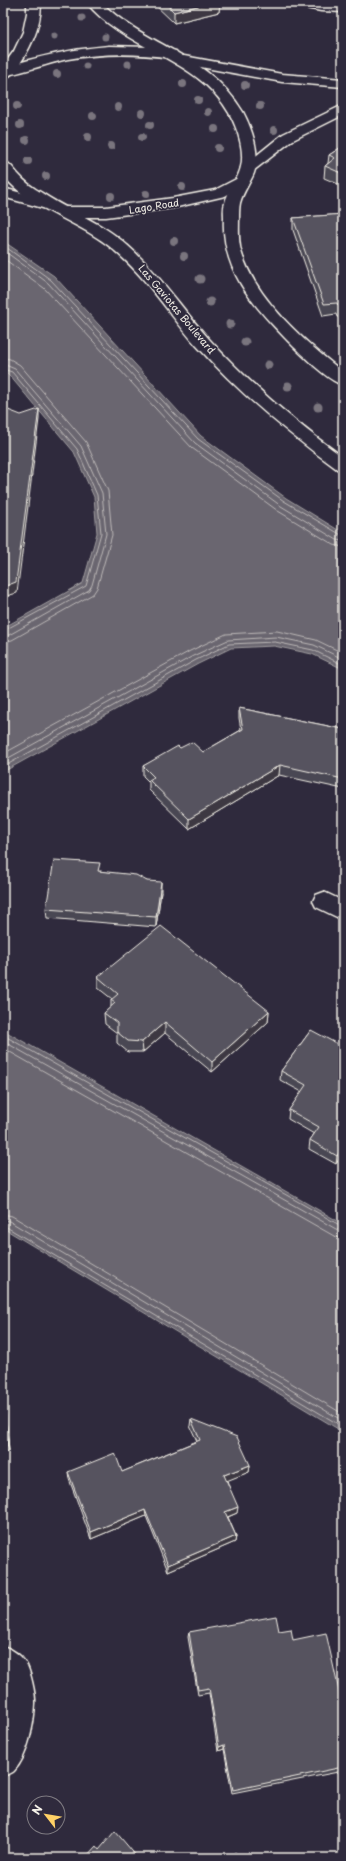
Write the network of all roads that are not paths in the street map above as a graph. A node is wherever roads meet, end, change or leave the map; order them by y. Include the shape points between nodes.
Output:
1 (34, 3) edge
2 (94, 3) edge
3 (300, 3) edge
4 (343, 8) edge
5 (171, 54) junction
6 (184, 60) junction
7 (4, 73) edge
8 (343, 84) edge
9 (343, 108) edge
10 (3, 165) edge
11 (245, 174) junction
12 (3, 192) edge
13 (56, 208) junction
14 (343, 380) edge
15 (343, 465) edge
16 (324, 901) dead end
17 (343, 911) edge
18 (3, 1660) edge
19 (3, 1761) edge

1 - 7 street via 32,27 25,45
2 - 5 street via 118,25
3 - 4 street
5 - 6 street
5 - 7 street via 140,49 83,53 35,62
6 - 8 street via 282,78
6 - 11 street via 215,85 235,112 245,134 249,154
9 - 11 street, Lago Road via 288,137
10 - 13 street, Las Gaviotas Boulevard via 25,187
11 - 13 street, Lago Road via 220,193 173,203 106,212
11 - 14 street via 232,205 231,228 233,252 243,275 266,310
12 - 13 street, Lago Road
13 - 15 street, Las Gaviotas Boulevard via 105,235 131,256 229,369 307,439
16 - 17 street
18 - 19 street via 15,1672 21,1702 13,1744

